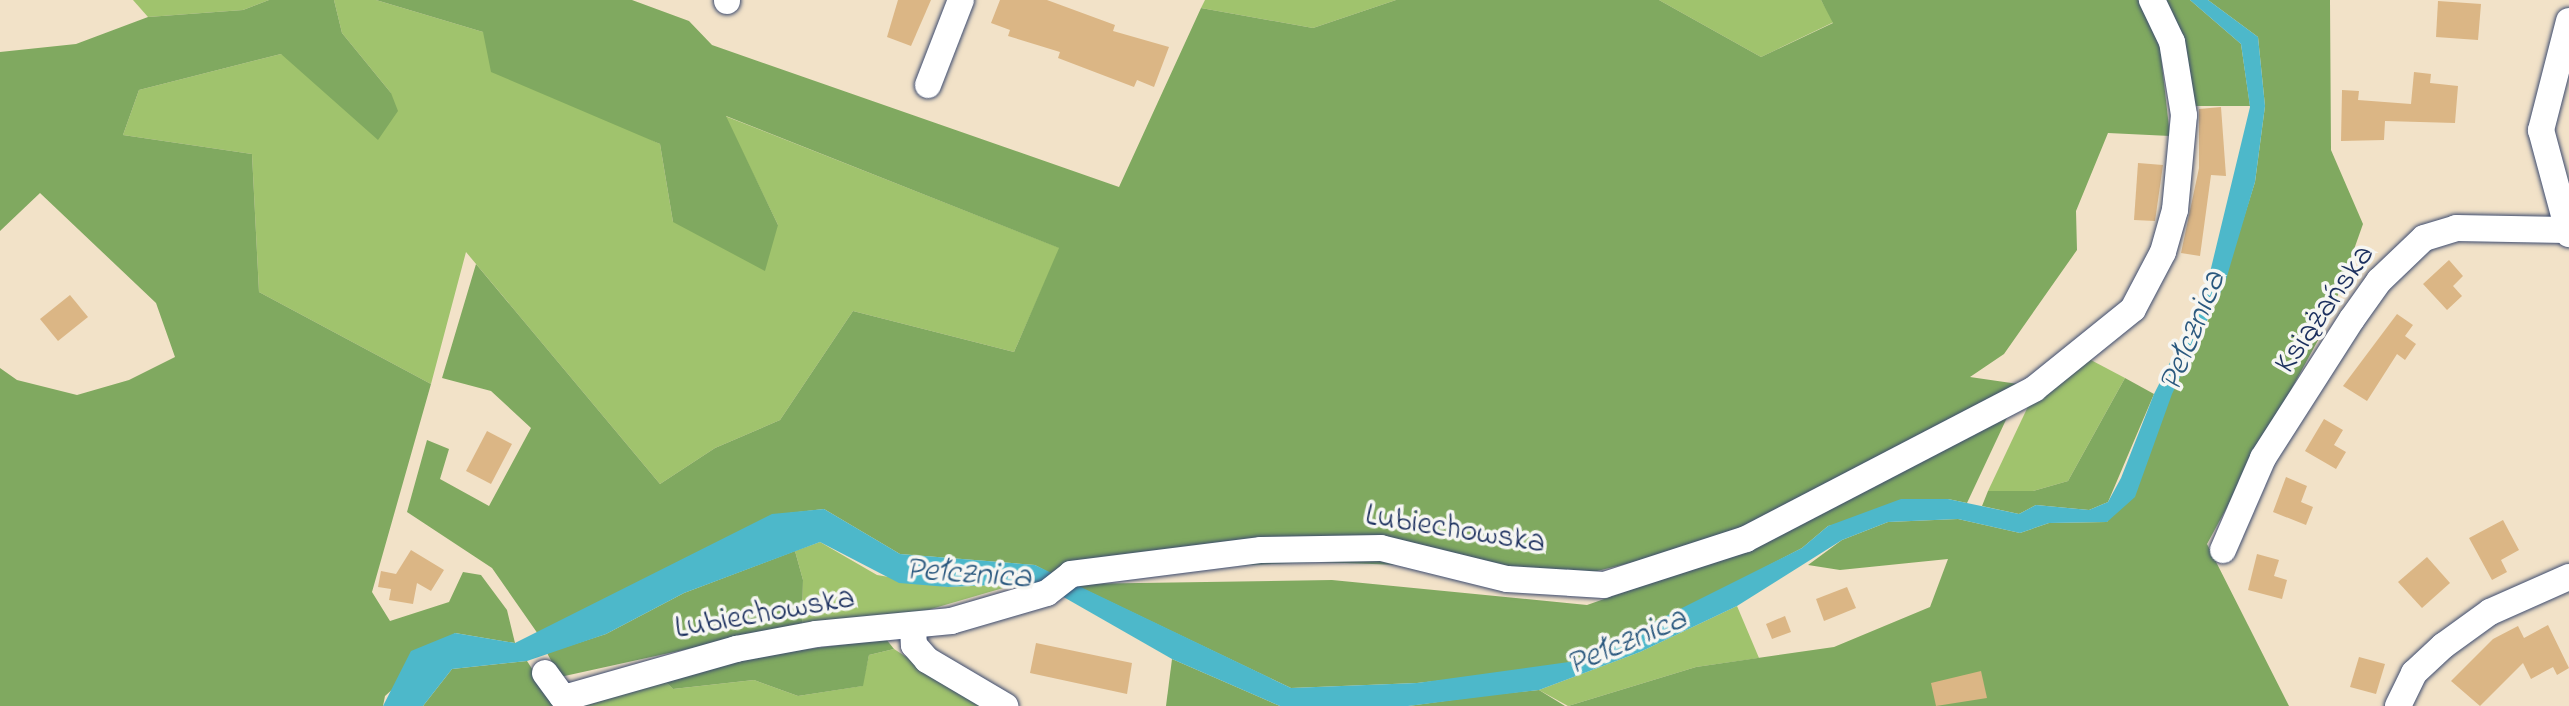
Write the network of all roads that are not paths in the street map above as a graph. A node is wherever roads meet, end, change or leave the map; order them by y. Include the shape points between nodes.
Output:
1 (961, 0) edge
2 (2152, 0) edge
3 (2569, 21) edge
4 (928, 85) dead end
5 (2567, 232) edge
6 (2223, 550) dead end
7 (2569, 577) edge
8 (913, 628) junction
9 (545, 673) dead end
10 (1005, 706) edge
11 (2398, 706) edge

1 - 4 street
2 - 8 street, Lubiechowska via 2172,42 2184,115 2175,210 2163,252 2133,309 2034,389 1746,539 1604,585 1507,579 1422,554 1323,547 1071,574 1038,596
3 - 5 street, Książańska via 2541,130
5 - 6 street, Książańska via 2456,228 2424,238 2379,281 2352,319 2263,458
7 - 11 street via 2490,612 2443,646 2414,673
8 - 9 street, Lubiechowska via 816,634 736,649 571,696 562,696
8 - 10 street via 914,645 927,660

